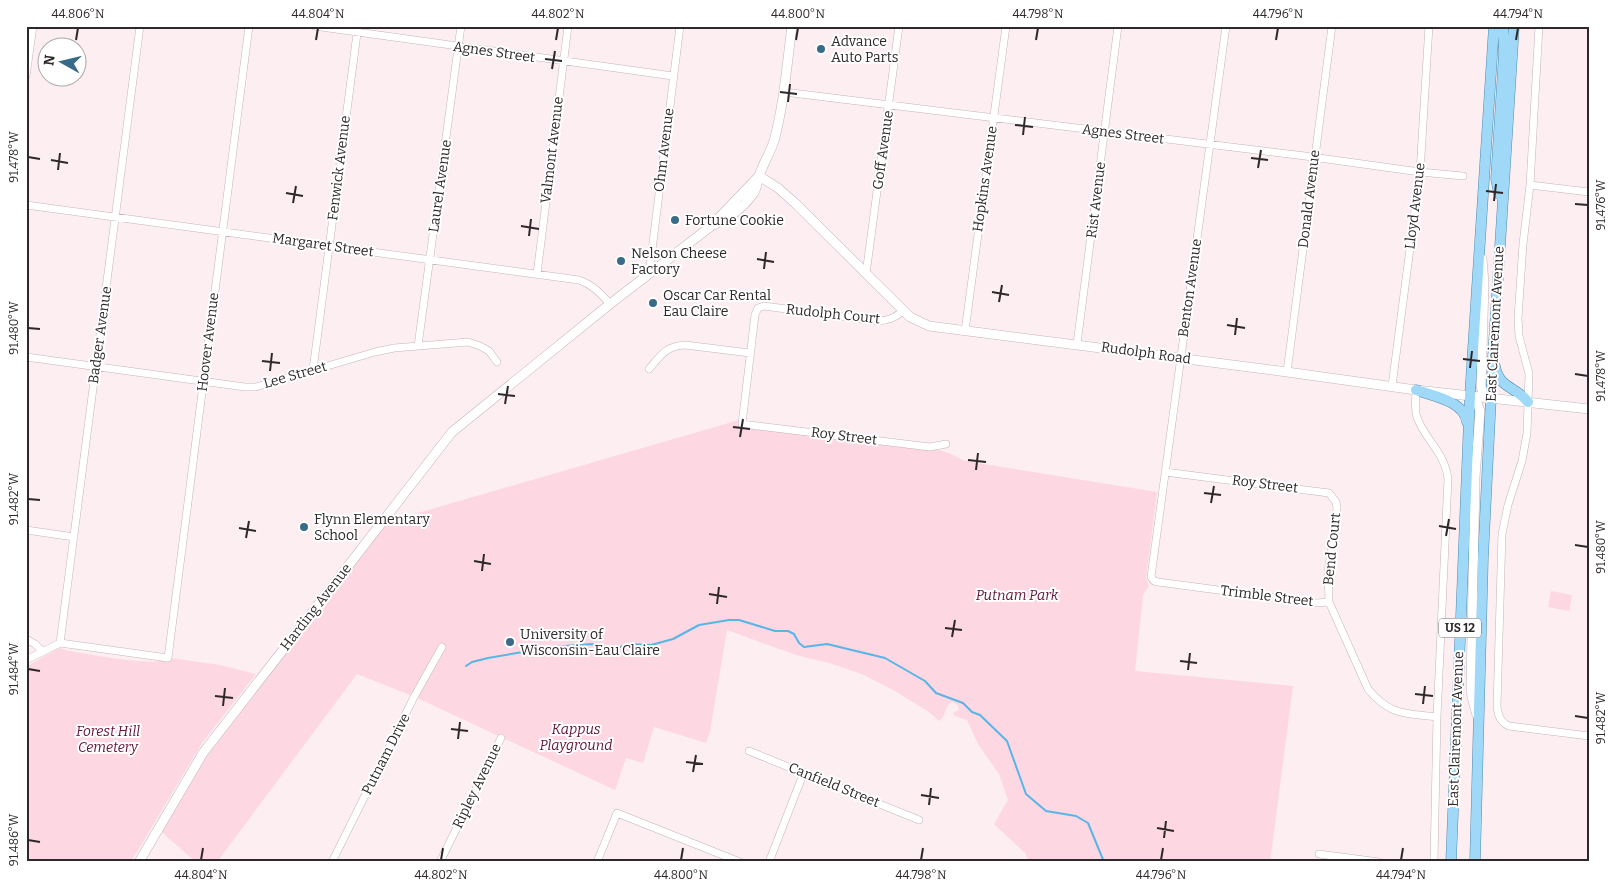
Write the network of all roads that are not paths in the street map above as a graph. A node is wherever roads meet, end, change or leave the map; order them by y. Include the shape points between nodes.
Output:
1 (33, 26) edge
2 (140, 26) edge
3 (249, 26) edge
4 (314, 26) edge
5 (461, 26) edge
6 (568, 26) edge
7 (680, 26) edge
8 (792, 26) edge
9 (899, 26) edge
10 (1006, 26) edge
11 (1118, 26) edge
12 (1226, 26) edge
13 (1332, 26) edge
14 (1429, 26) edge
15 (1494, 26) edge
16 (1503, 26) edge
17 (1514, 26) edge
18 (1539, 26) edge
19 (357, 29) edge
20 (459, 47) junction
21 (564, 61) junction
22 (26, 76) edge
23 (673, 76) junction
24 (784, 92) junction
25 (889, 105) junction
26 (993, 118) junction
27 (1105, 132) junction
28 (1210, 144) junction
29 (1315, 158) junction
30 (1420, 172) junction
31 (759, 176) junction
32 (1463, 176) dead end
33 (1530, 185) junction
34 (1589, 192) edge
35 (26, 205) edge
36 (1502, 210) junction
37 (116, 217) junction
38 (223, 232) junction
39 (1480, 239) junction
40 (329, 246) junction
41 (431, 260) junction
42 (537, 274) junction
43 (649, 274) junction
44 (866, 274) junction
45 (610, 304) junction
46 (903, 311) junction
47 (965, 331) junction
48 (1077, 344) junction
49 (418, 346) junction
50 (750, 353) junction
51 (26, 357) edge
52 (1493, 357) junction
53 (1181, 358) junction
54 (497, 362) dead end
55 (96, 366) junction
56 (649, 369) dead end
57 (314, 370) junction
58 (1287, 372) junction
59 (203, 381) junction
60 (1392, 386) junction
61 (1416, 390) junction
62 (1470, 395) junction
63 (1491, 398) junction
64 (1528, 402) junction
65 (1589, 409) edge
66 (742, 424) joint
67 (1468, 434) junction
68 (946, 444) dead end
69 (1165, 472) junction
70 (1333, 496) joint
71 (26, 530) edge
72 (74, 537) junction
73 (1152, 579) joint
74 (1329, 602) junction
75 (26, 640) edge
76 (60, 643) junction
77 (442, 647) dead end
78 (42, 652) junction
79 (26, 660) edge
80 (1437, 717) junction
81 (1478, 718) junction
82 (1589, 736) edge
83 (501, 738) dead end
84 (749, 751) dead end
85 (804, 772) junction
86 (919, 820) dead end
87 (1319, 854) dead end
88 (1359, 861) edge
89 (139, 862) edge
90 (332, 862) edge
91 (440, 862) edge
92 (597, 862) edge
93 (740, 862) edge
94 (769, 862) edge
95 (1379, 862) edge
96 (1434, 862) edge
97 (1451, 862) edge
98 (1474, 862) edge

1 - 22 street
2 - 37 street, Badger Avenue
3 - 38 street, Hoover Avenue
4 - 19 street, Agnes Street
5 - 20 street, Laurel Avenue
6 - 21 street, Valmont Avenue
7 - 23 street, Ohm Avenue
8 - 24 street
9 - 25 street, Goff Avenue
10 - 26 street, Hopkins Avenue
11 - 27 street, Rist Avenue
12 - 28 street, Benton Avenue
13 - 29 street, Donald Avenue
14 - 30 street, Lloyd Avenue
15 - 39 main road, East Clairemont Avenue / US 12
16 - 36 main road via 1496,179
17 - 36 main road, East Clairemont Avenue / US 12
18 - 33 street
19 - 20 street, Agnes Street
19 - 40 street, Fenwick Avenue
20 - 21 street, Agnes Street
20 - 41 street, Laurel Avenue
21 - 23 street, Agnes Street
21 - 42 street, Valmont Avenue
23 - 43 street, Ohm Avenue
24 - 25 street, Agnes Street
24 - 31 street via 773,142
25 - 26 street, Agnes Street
25 - 44 street, Goff Avenue
26 - 27 street, Agnes Street
26 - 47 street, Hopkins Avenue
27 - 28 street, Agnes Street
27 - 48 street, Rist Avenue
28 - 29 street, Agnes Street
28 - 53 street, Benton Avenue
29 - 30 street, Agnes Street
29 - 58 street, Donald Avenue
30 - 32 street, Agnes Street
30 - 60 street, Lloyd Avenue
31 - 43 street, Harding Avenue via 710,227
31 - 44 street, Rudolph Road via 788,196
33 - 34 street
33 - 64 street via 1518,318 1529,374
35 - 37 street, Margaret Street
36 - 52 main road, East Clairemont Avenue / US 12
37 - 38 street, Margaret Street
37 - 55 street, Badger Avenue
38 - 40 street, Margaret Street
38 - 59 street, Hoover Avenue
39 - 62 main road, East Clairemont Avenue / US 12
39 - 63 street via 1484,284 1481,386
40 - 41 street, Margaret Street
40 - 57 street, Fenwick Avenue
41 - 42 street, Margaret Street
41 - 49 street, Laurel Avenue
42 - 45 street, Margaret Street via 590,284
43 - 45 street, Harding Avenue
44 - 46 street, Rudolph Road
45 - 89 street, Harding Avenue via 452,432 203,753
46 - 47 street, Rudolph Road via 929,326
46 - 50 street, Rudolph Court via 890,320 877,321 764,306 758,308 755,315
47 - 48 street, Rudolph Road
48 - 53 street, Rudolph Road
49 - 54 street, Lee Street via 468,342 489,351
49 - 57 street, Lee Street via 375,352
50 - 56 street via 677,346 661,354
50 - 66 street, Rudolph Court
51 - 55 street, Lee Street
52 - 63 main road, East Clairemont Avenue / US 12
52 - 64 main road via 1500,381
53 - 58 street, Rudolph Road
53 - 69 street, Benton Avenue
55 - 59 street, Lee Street
55 - 72 street, Badger Avenue
57 - 59 street, Lee Street via 256,387
58 - 60 street, Rudolph Road
59 - 76 street, Hoover Avenue via 168,658
60 - 61 street, Rudolph Road
61 - 62 street, Rudolph Road
61 - 67 main road via 1442,399 1464,412
61 - 80 street via 1417,417 1442,458 1448,480
62 - 63 street, Rudolph Road
62 - 67 main road, East Clairemont Avenue / US 12
62 - 81 street via 1480,411 1471,687
63 - 64 street, Rudolph Road
63 - 81 main road, East Clairemont Avenue / US 12
64 - 65 street, Rudolph Road
64 - 82 street via 1525,447 1502,534 1497,706 1500,719 1509,726
66 - 68 street, Roy Street via 930,447
67 - 97 main road, East Clairemont Avenue / US 12
69 - 70 street, Roy Street via 1324,491
69 - 73 street, Benton Avenue
70 - 74 street, Bend Court via 1337,508 1328,573
71 - 72 street
72 - 76 street, Badger Avenue
73 - 74 street, Trimble Street via 1316,603
74 - 80 street, Trimble Street via 1374,696 1396,711
75 - 78 street
76 - 78 street
77 - 90 street, Putnam Drive
78 - 79 street
80 - 96 street
81 - 98 main road, East Clairemont Avenue / US 12
83 - 91 street, Ripley Avenue
84 - 85 street, Canfield Street
85 - 86 street, Canfield Street
85 - 94 street
87 - 88 street
88 - 95 street
92 - 93 street via 617,813

